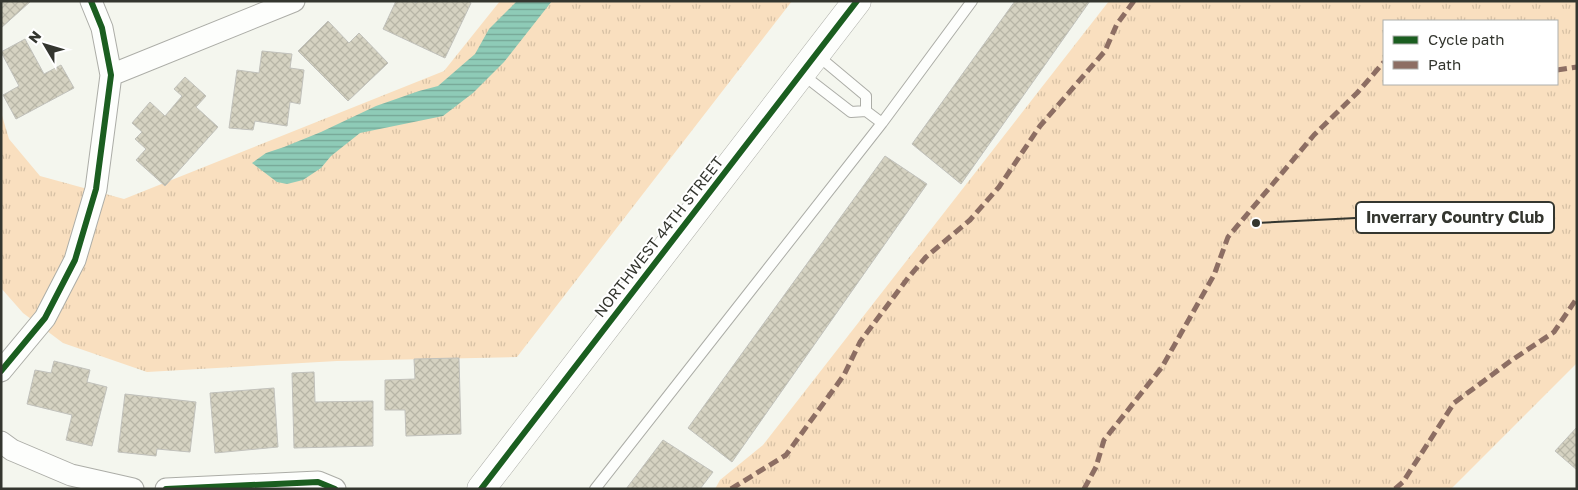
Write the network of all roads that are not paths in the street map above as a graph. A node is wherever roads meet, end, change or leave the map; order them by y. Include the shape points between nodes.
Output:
1 (91, 1) edge
2 (294, 1) edge
3 (856, 1) edge
4 (972, 1) edge
5 (808, 64) junction
6 (111, 75) junction
7 (866, 111) junction
8 (882, 122) junction
9 (1, 371) edge
10 (1, 442) edge
11 (133, 489) edge
12 (166, 489) edge
13 (334, 489) edge
14 (481, 489) edge
15 (595, 489) edge

1 - 6 street via 102,28
2 - 6 street
3 - 5 street, NORTHWEST 44TH STREET
4 - 8 lane
5 - 7 lane via 851,112
5 - 7 lane via 866,96
5 - 14 street, NORTHWEST 44TH STREET
6 - 9 street via 96,189 75,260 45,318
7 - 8 lane
8 - 15 lane
10 - 11 street via 12,450 71,475
12 - 13 street via 318,482

